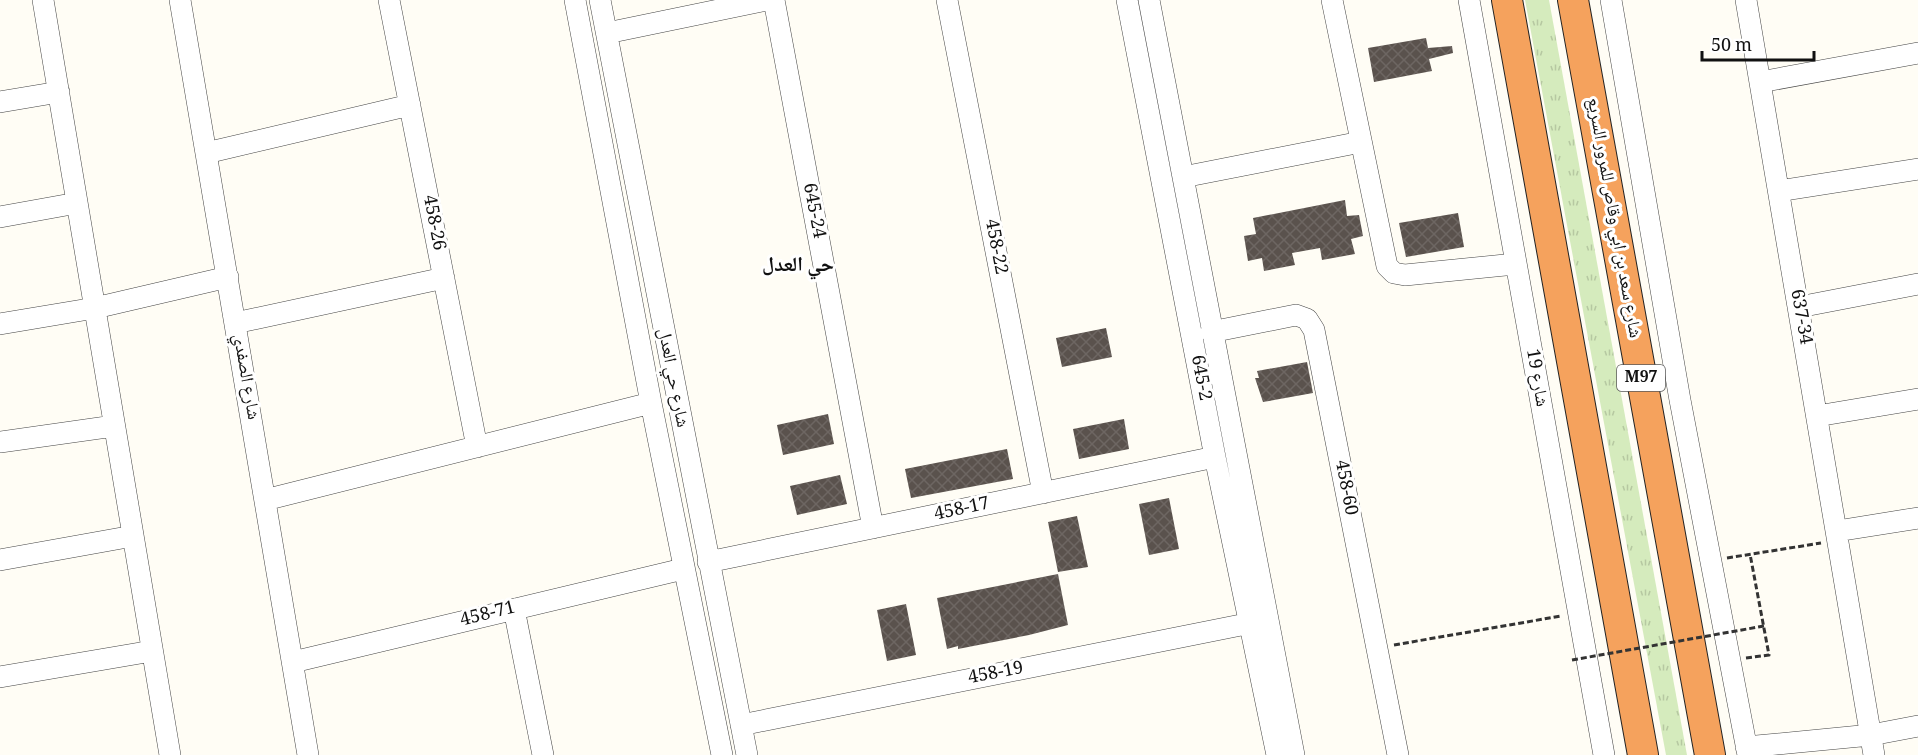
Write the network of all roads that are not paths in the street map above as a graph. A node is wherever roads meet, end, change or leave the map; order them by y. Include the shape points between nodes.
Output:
1 (43, 0) edge
2 (180, 0) edge
3 (389, 0) edge
4 (575, 0) edge
5 (600, 0) edge
6 (766, 0) edge
7 (774, 0) edge
8 (947, 0) edge
9 (1127, 0) edge
10 (1149, 0) edge
11 (1332, 0) edge
12 (1469, 0) edge
13 (1507, 0) edge
14 (1574, 0) edge
15 (1611, 0) edge
16 (1746, 0) edge
17 (606, 33) junction
18 (1918, 53) edge
19 (1760, 82) junction
20 (58, 92) junction
21 (0, 102) edge
22 (410, 105) junction
23 (626, 134) junction
24 (602, 140) junction
25 (1362, 142) junction
26 (206, 153) junction
27 (1918, 169) edge
28 (1183, 177) junction
29 (1779, 191) junction
30 (77, 203) junction
31 (0, 217) edge
32 (1515, 264) junction
33 (228, 277) junction
34 (444, 278) junction
35 (1918, 284) edge
36 (1798, 307) junction
37 (95, 308) junction
38 (235, 323) junction
39 (0, 324) edge
40 (1211, 332) junction
41 (1918, 399) edge
42 (651, 403) junction
43 (1817, 416) junction
44 (114, 426) junction
45 (0, 442) edge
46 (477, 447) junction
47 (1215, 458) junction
48 (1043, 494) junction
49 (266, 500) junction
50 (1918, 518) edge
51 (873, 528) junction
52 (133, 536) junction
53 (1838, 536) junction
54 (0, 560) edge
55 (708, 562) junction
56 (683, 569) junction
57 (514, 609) junction
58 (1251, 623) junction
59 (152, 651) junction
60 (293, 662) junction
61 (0, 677) edge
62 (1279, 722) junction
63 (741, 725) junction
64 (1918, 726) edge
65 (1872, 745) edge
66 (1747, 751) edge
67 (170, 755) edge
68 (309, 755) edge
69 (543, 755) edge
70 (722, 755) edge
71 (747, 755) edge
72 (1276, 755) edge
73 (1294, 755) edge
74 (1398, 755) edge
75 (1604, 755) edge
76 (1643, 755) edge
77 (1710, 755) edge

1 - 20 street
2 - 26 street, شارع الصفدي
3 - 22 street, 458-26
4 - 24 street, شارع حي العدل
5 - 17 street, شارع حي العدل
6 - 17 street
7 - 51 street, 645-24
8 - 48 street, 458-22
9 - 47 street, 645-2
10 - 28 street, 645-2
11 - 25 street
12 - 32 street, شارع 19
13 - 76 highway
14 - 77 highway, شارع سعد بن ابي وقاص للمرور السريع / M97
15 - 66 street
16 - 19 street, 637-34
17 - 23 street, شارع حي العدل
18 - 19 street
19 - 29 street, 637-34
20 - 21 street
20 - 30 street
22 - 26 street
22 - 34 street, 458-26
23 - 24 street
23 - 55 street, شارع حي العدل
24 - 42 street, شارع حي العدل
25 - 28 street
25 - 32 street via 1388,266 1394,273
26 - 33 street, شارع الصفدي
27 - 29 street
28 - 40 street, 645-2
29 - 36 street, 637-34
30 - 31 street
30 - 37 street
32 - 75 street, شارع 19
33 - 37 street
33 - 38 street, شارع الصفدي
34 - 38 street
34 - 46 street, 458-26
35 - 36 street
36 - 43 street, 637-34
37 - 39 street
37 - 44 street
38 - 49 street, شارع الصفدي
40 - 62 street, 645-2
40 - 74 street, 458-60 via 1296,315 1307,319 1314,330
41 - 43 street
42 - 46 street
42 - 56 street, شارع حي العدل
43 - 53 street, 637-34
44 - 45 street
44 - 52 street
46 - 49 street
47 - 48 street, 458-17
47 - 58 street, 645-2
48 - 51 street, 458-17
49 - 60 street, شارع الصفدي
50 - 53 street
51 - 55 street, 458-17
52 - 54 street
52 - 59 street
53 - 65 street, 637-34
55 - 63 street, شارع حي العدل
56 - 57 street, 458-71
56 - 70 street, شارع حي العدل
57 - 60 street, 458-71
57 - 69 street
58 - 62 street, 645-2
58 - 63 street, 458-19
59 - 61 street
59 - 67 street
60 - 68 street, شارع الصفدي
62 - 72 street, 645-2
62 - 73 street, 645-2
63 - 71 street, شارع حي العدل
64 - 65 street
65 - 66 street

